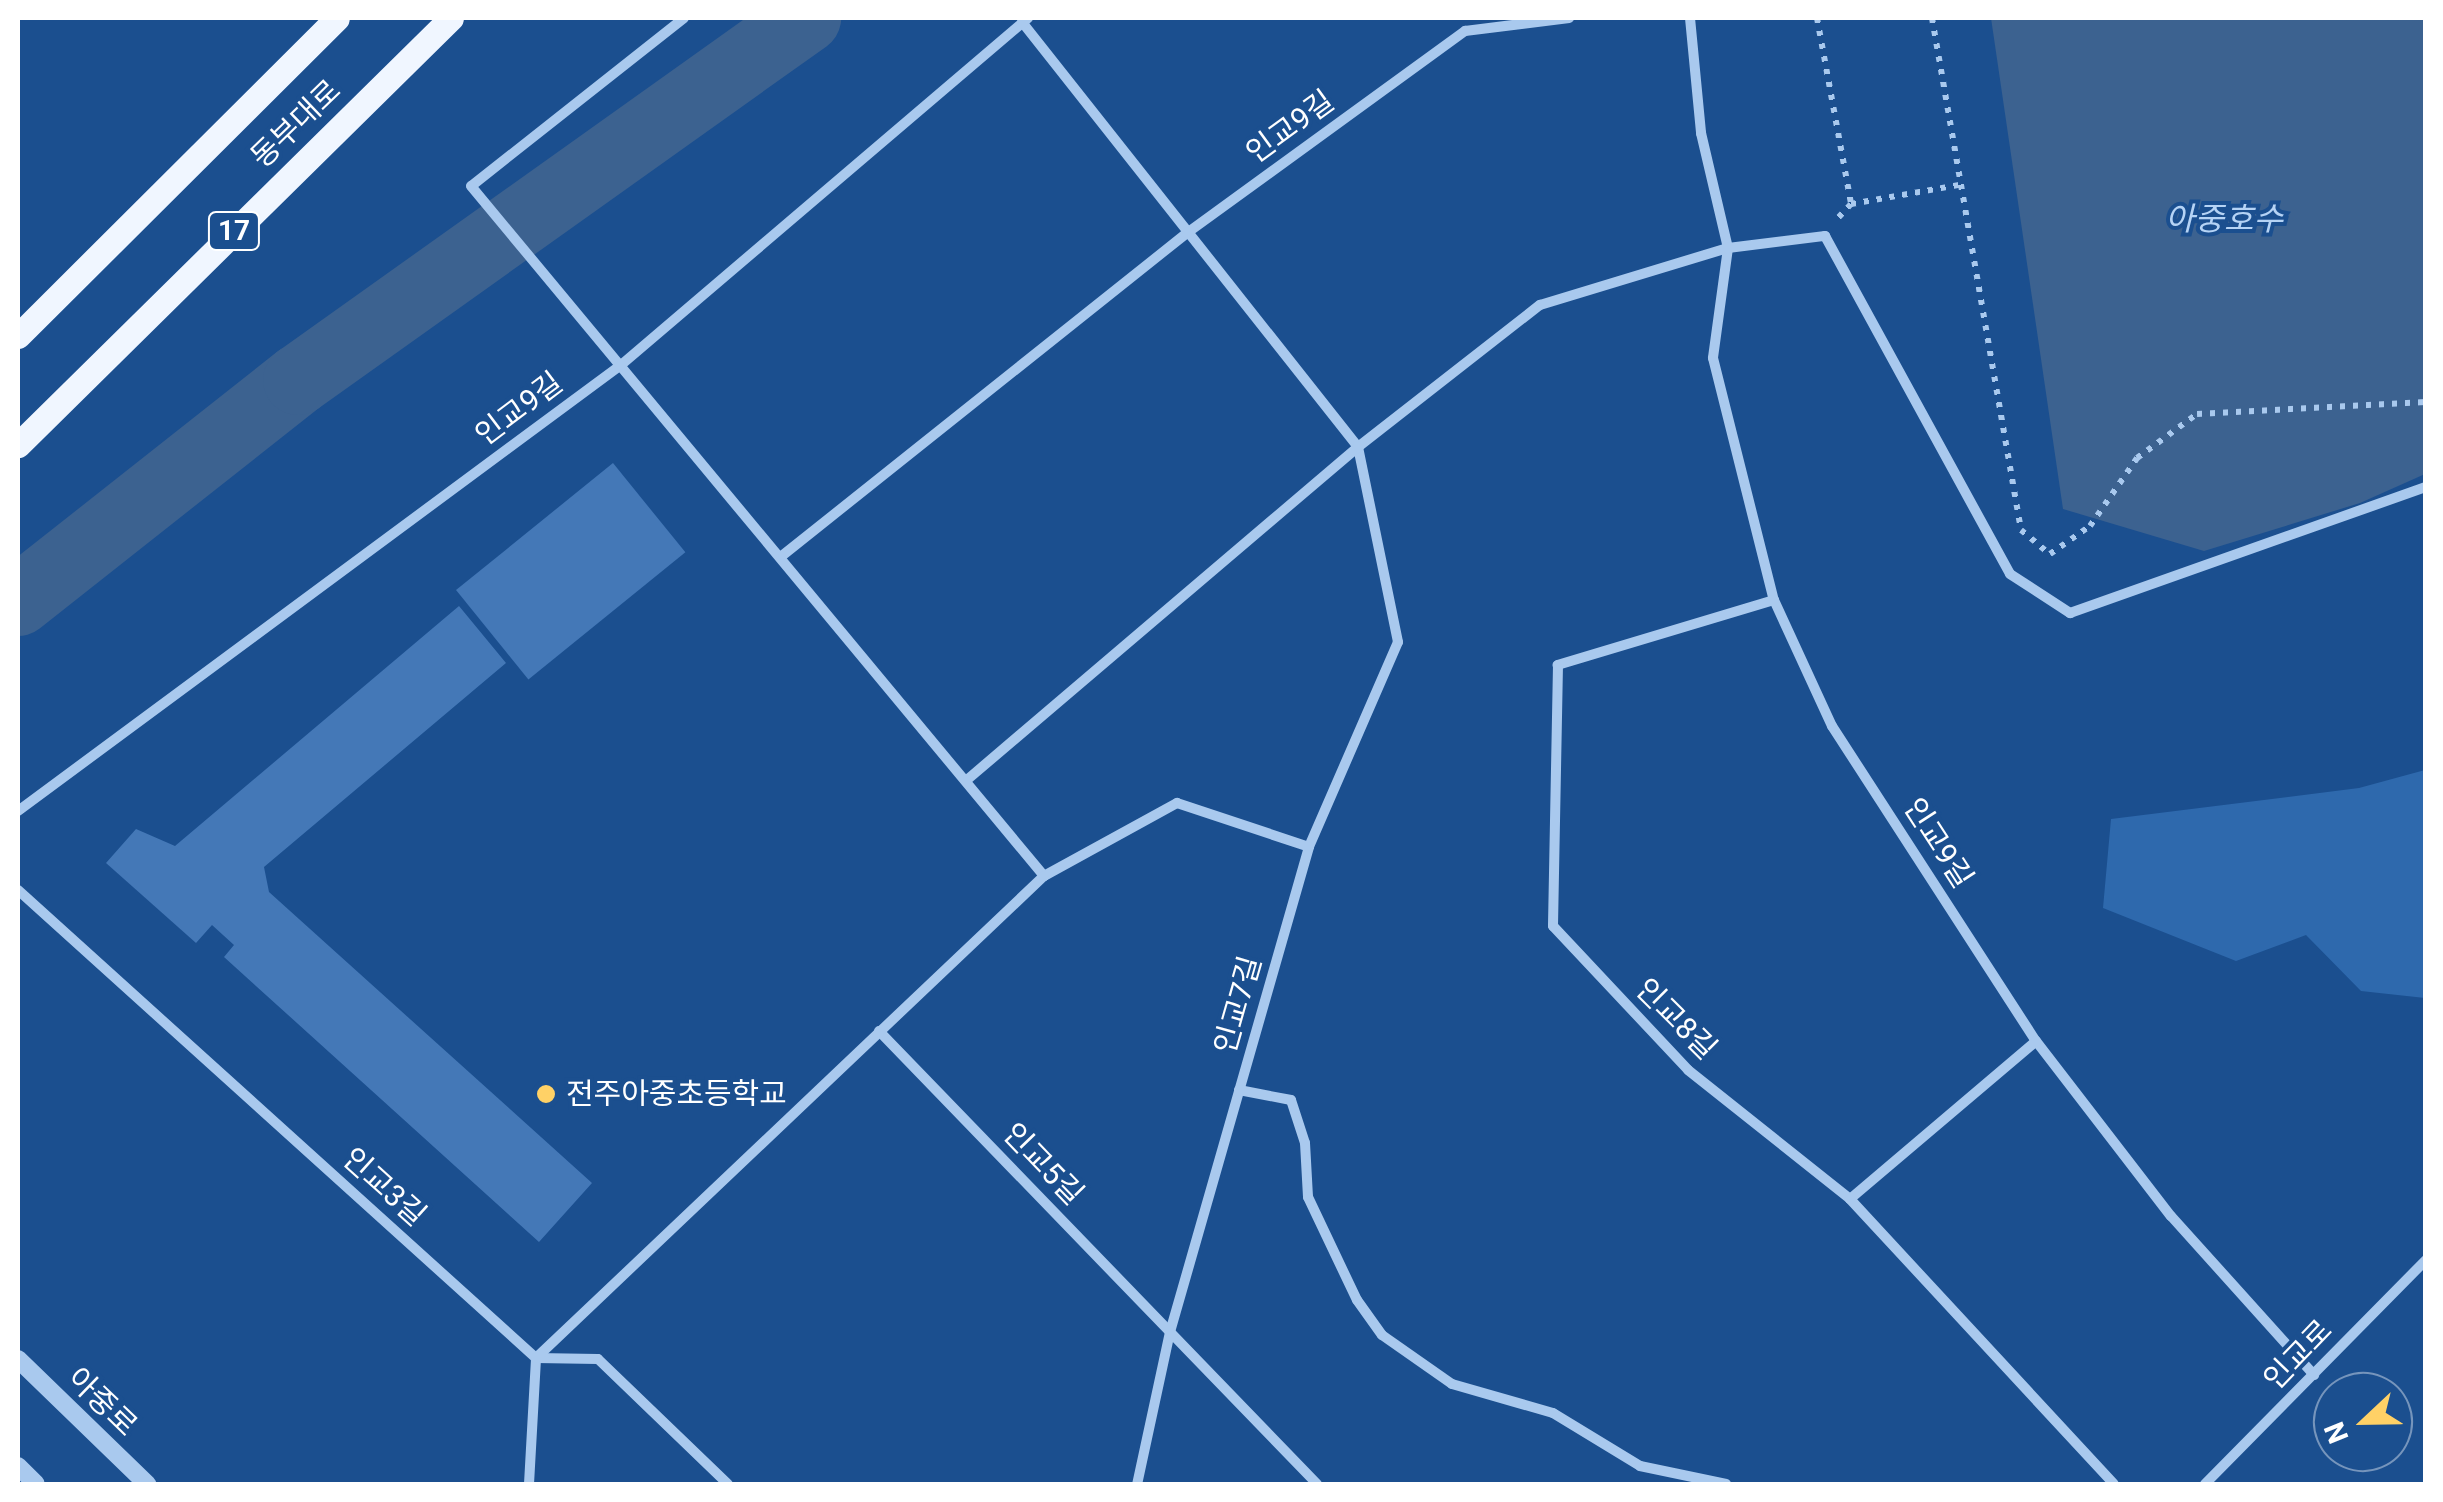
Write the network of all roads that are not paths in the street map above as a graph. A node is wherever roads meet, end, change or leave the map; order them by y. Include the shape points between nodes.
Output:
1 (336, 18) edge
2 (451, 18) edge
3 (684, 18) edge
4 (1568, 18) edge
5 (1690, 18) edge
6 (1025, 20) edge
7 (1187, 234) junction
8 (1728, 248) junction
9 (18, 336) edge
10 (621, 364) junction
11 (18, 446) edge
12 (1358, 448) junction
13 (2426, 487) edge
14 (783, 555) junction
15 (1774, 600) junction
16 (968, 779) junction
17 (18, 811) edge
18 (1309, 848) junction
19 (1044, 876) junction
20 (18, 890) edge
21 (879, 1032) junction
22 (2036, 1041) junction
23 (1239, 1090) junction
24 (1850, 1199) junction
25 (2426, 1260) edge
26 (1170, 1332) junction
27 (536, 1358) junction
28 (18, 1359) edge
29 (2317, 1372) edge
30 (2313, 1374) edge
31 (2313, 1376) edge
32 (147, 1484) edge
33 (529, 1484) edge
34 (728, 1484) edge
35 (1136, 1484) edge
36 (1317, 1484) edge
37 (1726, 1484) edge
38 (2114, 1484) edge
39 (2206, 1484) edge

1 - 9 main road, 동부대로 / 17
2 - 11 main road, 동부대로 / 17
3 - 10 street via 471,186
4 - 7 street, 인교9길 via 1465,31
5 - 8 street, 인교9길 via 1700,133
6 - 7 street
6 - 10 street, 인교9길
7 - 12 street
7 - 14 street, 인교9길
8 - 12 street via 1540,305
8 - 13 street via 1825,236 2010,574 2070,613
8 - 15 street, 인교9길 via 1713,358
10 - 14 street
10 - 17 street, 인교9길
12 - 16 street
12 - 18 street, 인교7길 via 1398,642
14 - 16 street
15 - 22 street, 인교9길 via 1832,726
15 - 24 street, 인교8길 via 1558,665 1552,926 1688,1070
16 - 19 street
18 - 19 street via 1177,803
18 - 23 street, 인교7길
19 - 21 street
20 - 27 street, 인교3길
21 - 26 street, 인교5길
21 - 27 street
22 - 24 street
22 - 30 street, 인교9길 via 2171,1216
23 - 26 street
23 - 37 street, 인교7길 via 1291,1100 1305,1143 1308,1197 1357,1300 1382,1336 1452,1384 1553,1413 1640,1466
24 - 38 street, 인교8길
25 - 29 street, 인교로
26 - 35 street
26 - 36 street, 인교5길
27 - 33 street
27 - 34 street via 598,1359
28 - 32 street, 아중로
31 - 39 street, 인교로

